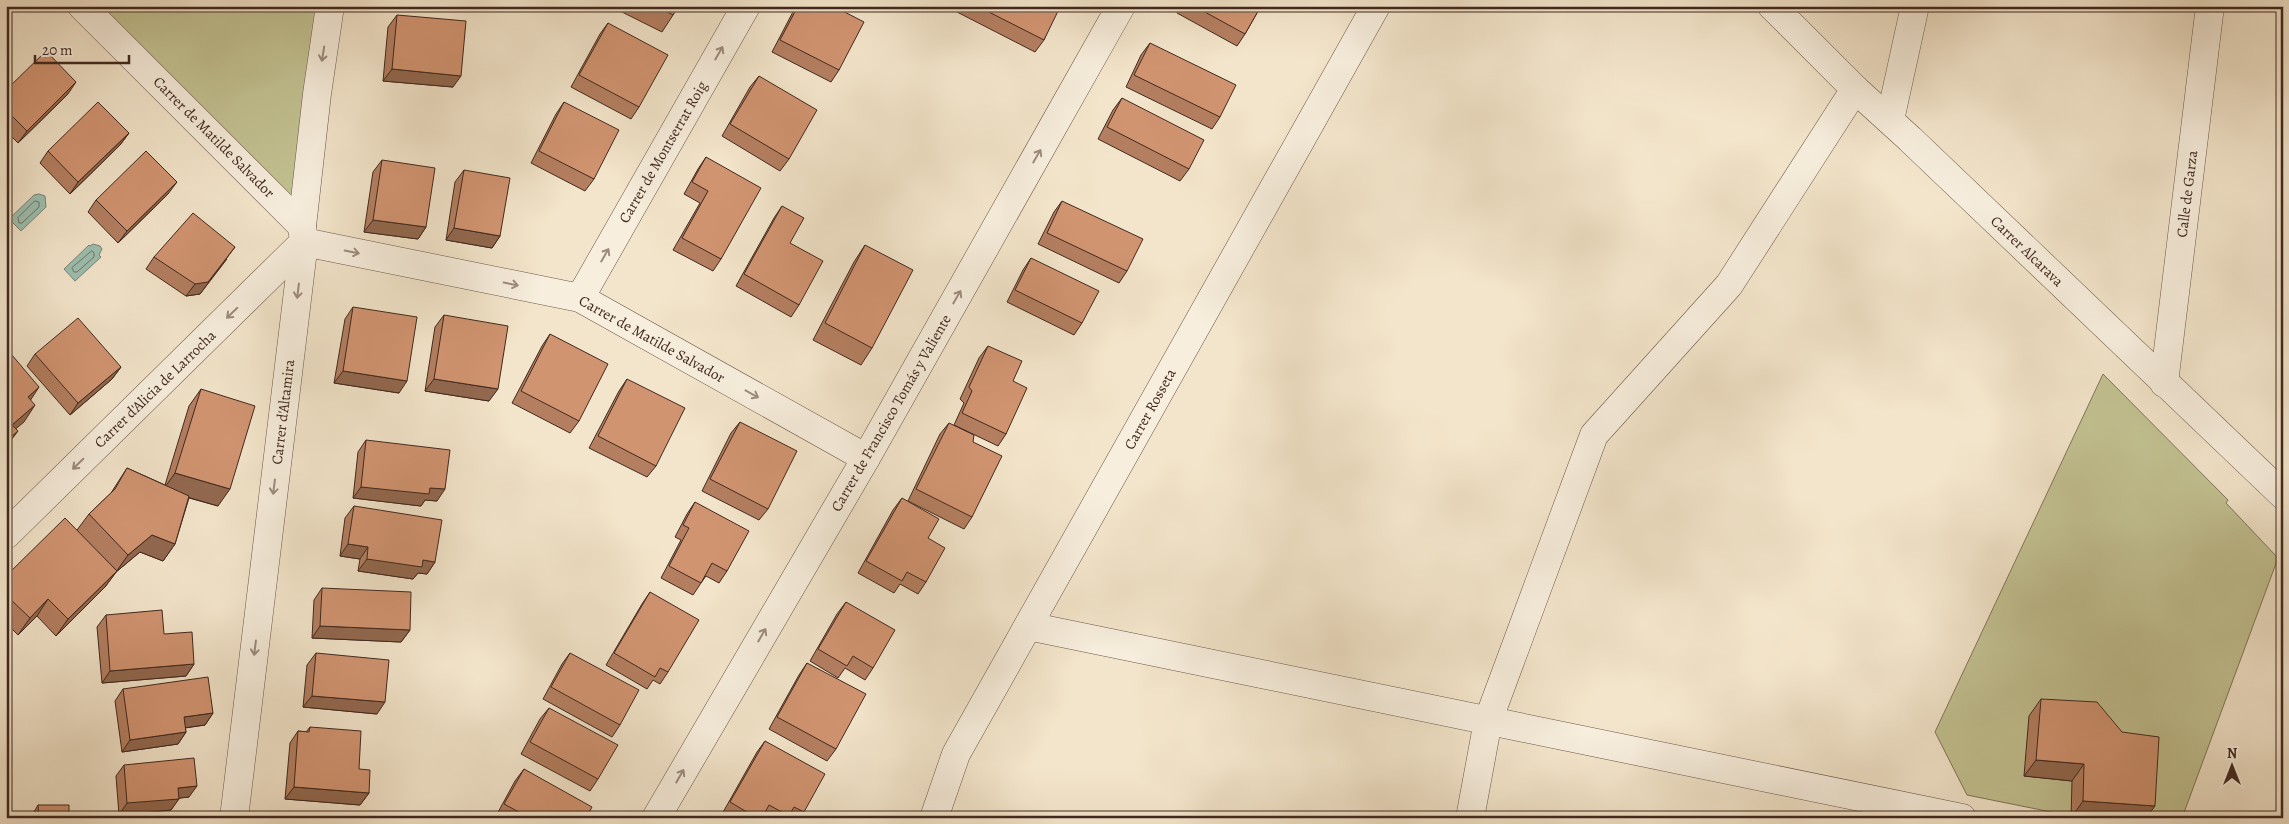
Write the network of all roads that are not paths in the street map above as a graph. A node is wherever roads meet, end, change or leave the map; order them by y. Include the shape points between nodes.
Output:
1 (82, 6) edge
2 (330, 6) edge
3 (746, 6) edge
4 (1122, 6) edge
5 (1376, 6) edge
6 (1772, 6) edge
7 (1915, 6) edge
8 (2210, 6) edge
9 (1855, 90) junction
10 (1890, 120) junction
11 (303, 234) junction
12 (580, 298) junction
13 (2164, 383) junction
14 (866, 458) junction
15 (2283, 495) edge
16 (6, 535) edge
17 (1028, 626) junction
18 (1488, 721) junction
19 (234, 818) edge
20 (656, 818) edge
21 (934, 818) edge
22 (1470, 818) edge
23 (1962, 818) edge

1 - 11 street, Carrer de Matilde Salvador
2 -> 11 street, Carrer d'Altamira via 317,94
12 -> 3 street, Carrer de Montserrat Roig
14 -> 4 street, Carrer de Francisco Tomás y Valiente
5 - 17 street, Carrer Rosseta
6 - 9 street, Carrer Alcarava
7 - 10 street
8 - 13 street, Calle de Garza
9 - 10 street, Carrer Alcarava
9 - 18 street via 1729,285 1594,435
10 - 13 street, Carrer Alcarava
11 -> 12 street, Carrer de Matilde Salvador
11 -> 16 street, Carrer d'Alicia de Larrocha
11 -> 19 street, Carrer d'Altamira
12 -> 14 street, Carrer de Matilde Salvador
13 - 15 street, Carrer Alcarava
20 -> 14 street, Carrer de Francisco Tomás y Valiente
17 - 18 street
17 - 21 street, Carrer Rosseta via 956,754
18 - 22 street
18 - 23 street

